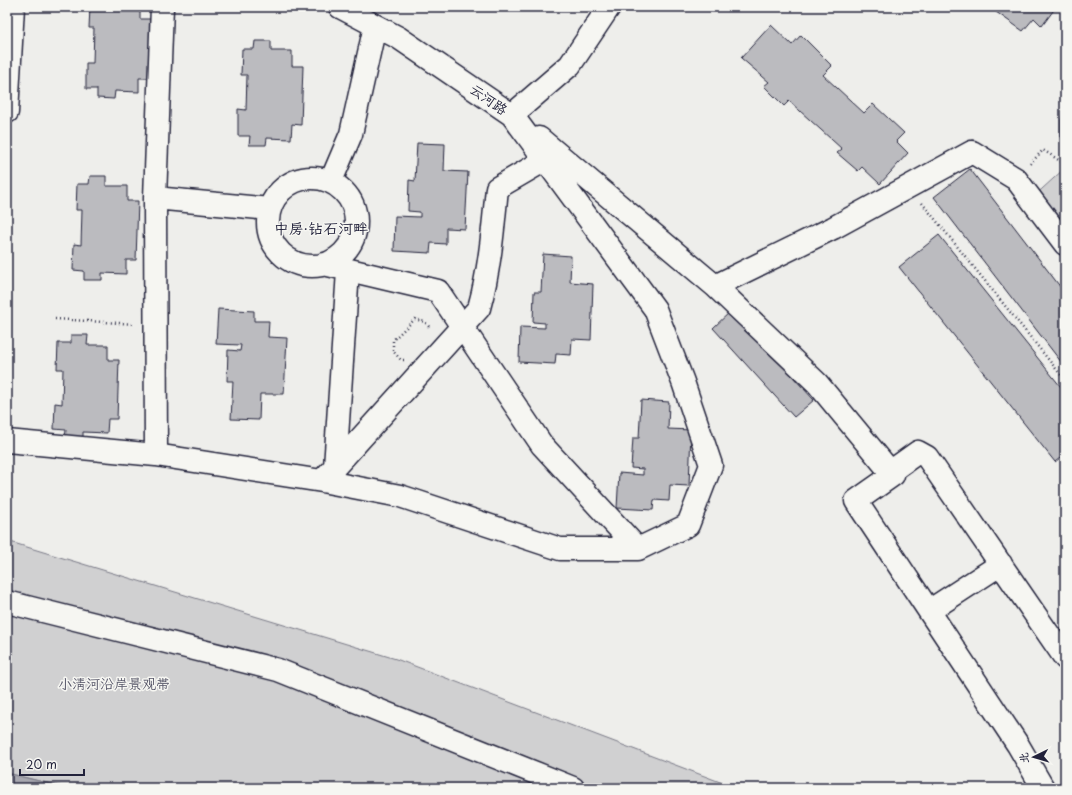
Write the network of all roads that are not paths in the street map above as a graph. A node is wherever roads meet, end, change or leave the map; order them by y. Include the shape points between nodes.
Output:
1 (13, 7) edge
2 (162, 7) edge
3 (340, 7) edge
4 (609, 7) edge
5 (375, 26) junction
6 (7, 112) edge
7 (512, 116) junction
8 (545, 160) junction
9 (332, 182) junction
10 (155, 198) junction
11 (270, 209) junction
12 (1065, 244) edge
13 (324, 264) junction
14 (348, 271) junction
15 (715, 286) junction
16 (462, 327) junction
17 (7, 441) edge
18 (156, 455) junction
19 (890, 472) junction
20 (329, 474) junction
21 (638, 549) junction
22 (1001, 564) junction
23 (7, 602) edge
24 (929, 611) junction
25 (1065, 658) edge
26 (573, 788) edge
27 (1043, 788) edge

1 - 6 street
2 - 10 street
3 - 5 street, 云河路
4 - 7 street, 云河路 via 570,65
5 - 7 street, 云河路 via 399,38
5 - 9 street via 351,134
7 - 8 street
7 - 15 street
8 - 16 street via 497,188 487,280 479,308
8 - 21 street via 655,309 711,465 688,525
9 - 11 street via 317,177 302,178 288,184 276,195
9 - 13 street via 344,191 352,203 356,226 348,247 337,258
10 - 11 street
10 - 18 street
11 - 13 street via 270,236 276,248 297,264
12 - 15 street via 1016,179 972,152 833,228
13 - 14 street
14 - 16 street via 438,291
14 - 20 street
15 - 19 street via 817,384
16 - 20 street
16 - 21 street via 542,444
17 - 18 street
18 - 20 street
19 - 22 street via 918,452 928,457
19 - 24 street via 893,475 856,501
20 - 21 street via 560,548
22 - 24 street
22 - 25 street
23 - 26 street via 278,670
24 - 27 street via 1018,745

